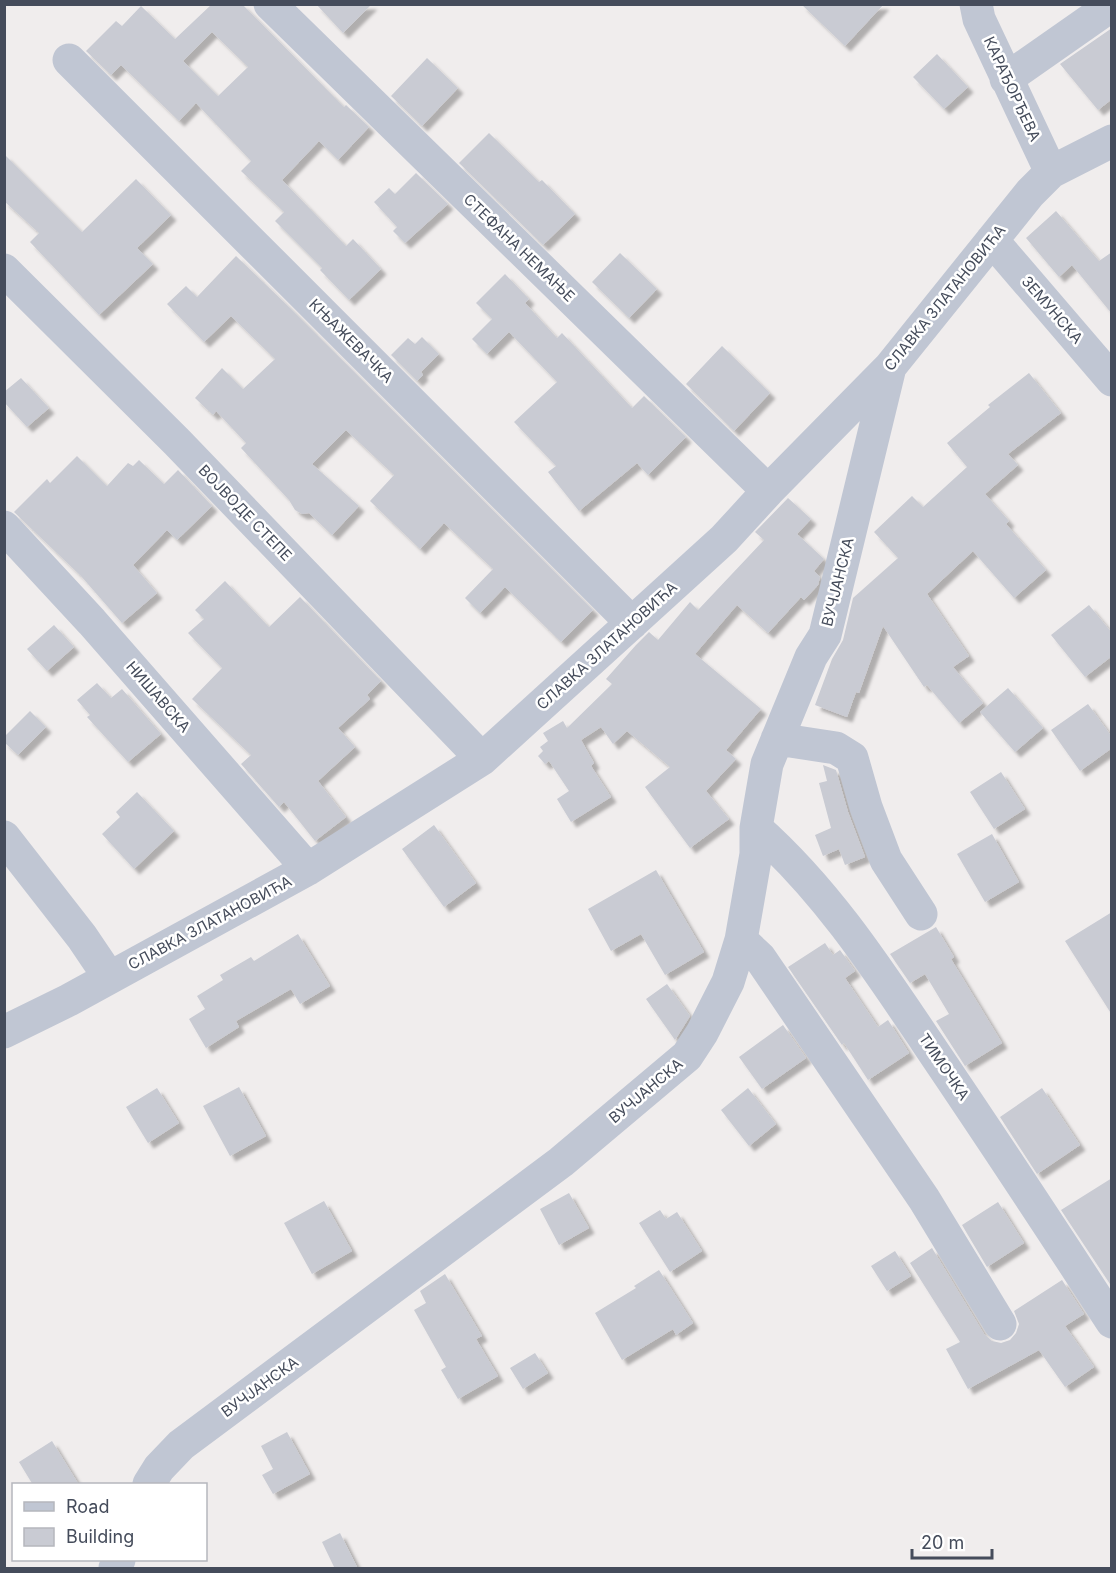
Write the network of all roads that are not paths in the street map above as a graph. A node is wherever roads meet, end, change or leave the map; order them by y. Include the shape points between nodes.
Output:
1 (270, 4) edge
2 (976, 4) edge
3 (1112, 5) edge
4 (69, 60) dead end
5 (1006, 79) junction
6 (1112, 141) edge
7 (1051, 172) junction
8 (992, 240) junction
9 (4, 270) edge
10 (890, 367) junction
11 (1112, 380) edge
12 (768, 491) junction
13 (4, 527) edge
14 (632, 623) junction
15 (777, 739) junction
16 (482, 759) junction
17 (756, 828) junction
18 (4, 837) edge
19 (308, 869) junction
20 (921, 914) dead end
21 (741, 940) junction
22 (109, 977) junction
23 (4, 1032) edge
24 (1112, 1322) edge
25 (1000, 1324) dead end
26 (150, 1483) edge

1 - 12 street, СТЕФАНА НЕМАЊЕ
2 - 5 street, КАРАЂОРЂЕВА
3 - 5 street
4 - 14 street, КЊАЖЕВАЧКА
5 - 7 street, КАРАЂОРЂЕВА
6 - 7 street, СЛАВКА ЗЛАТАНОВИЋА
7 - 8 street, СЛАВКА ЗЛАТАНОВИЋА
8 - 10 street, СЛАВКА ЗЛАТАНОВИЋА
8 - 11 street, ЗЕМУНСКА
9 - 16 street, ВОЈВОДЕ СТЕПЕ via 177,442
10 - 12 street, СЛАВКА ЗЛАТАНОВИЋА
10 - 15 street, ВУЧЈАНСКА via 825,635 811,657
12 - 14 street, СЛАВКА ЗЛАТАНОВИЋА via 724,539
13 - 19 street, НИШАВСКА via 93,622
14 - 16 street, СЛАВКА ЗЛАТАНОВИЋА
15 - 17 street, ВУЧЈАНСКА via 767,765
15 - 20 street via 836,748 852,758 886,860
16 - 19 street, СЛАВКА ЗЛАТАНОВИЋА
17 - 21 street, ВУЧЈАНСКА via 756,854
17 - 24 street, ТИМОЧКА via 830,904 864,950
18 - 22 street
19 - 22 street, СЛАВКА ЗЛАТАНОВИЋА
21 - 25 street via 760,958 924,1199
21 - 26 street, ВУЧЈАНСКА via 728,982 687,1056 561,1162 181,1445
22 - 23 street, СЛАВКА ЗЛАТАНОВИЋА

